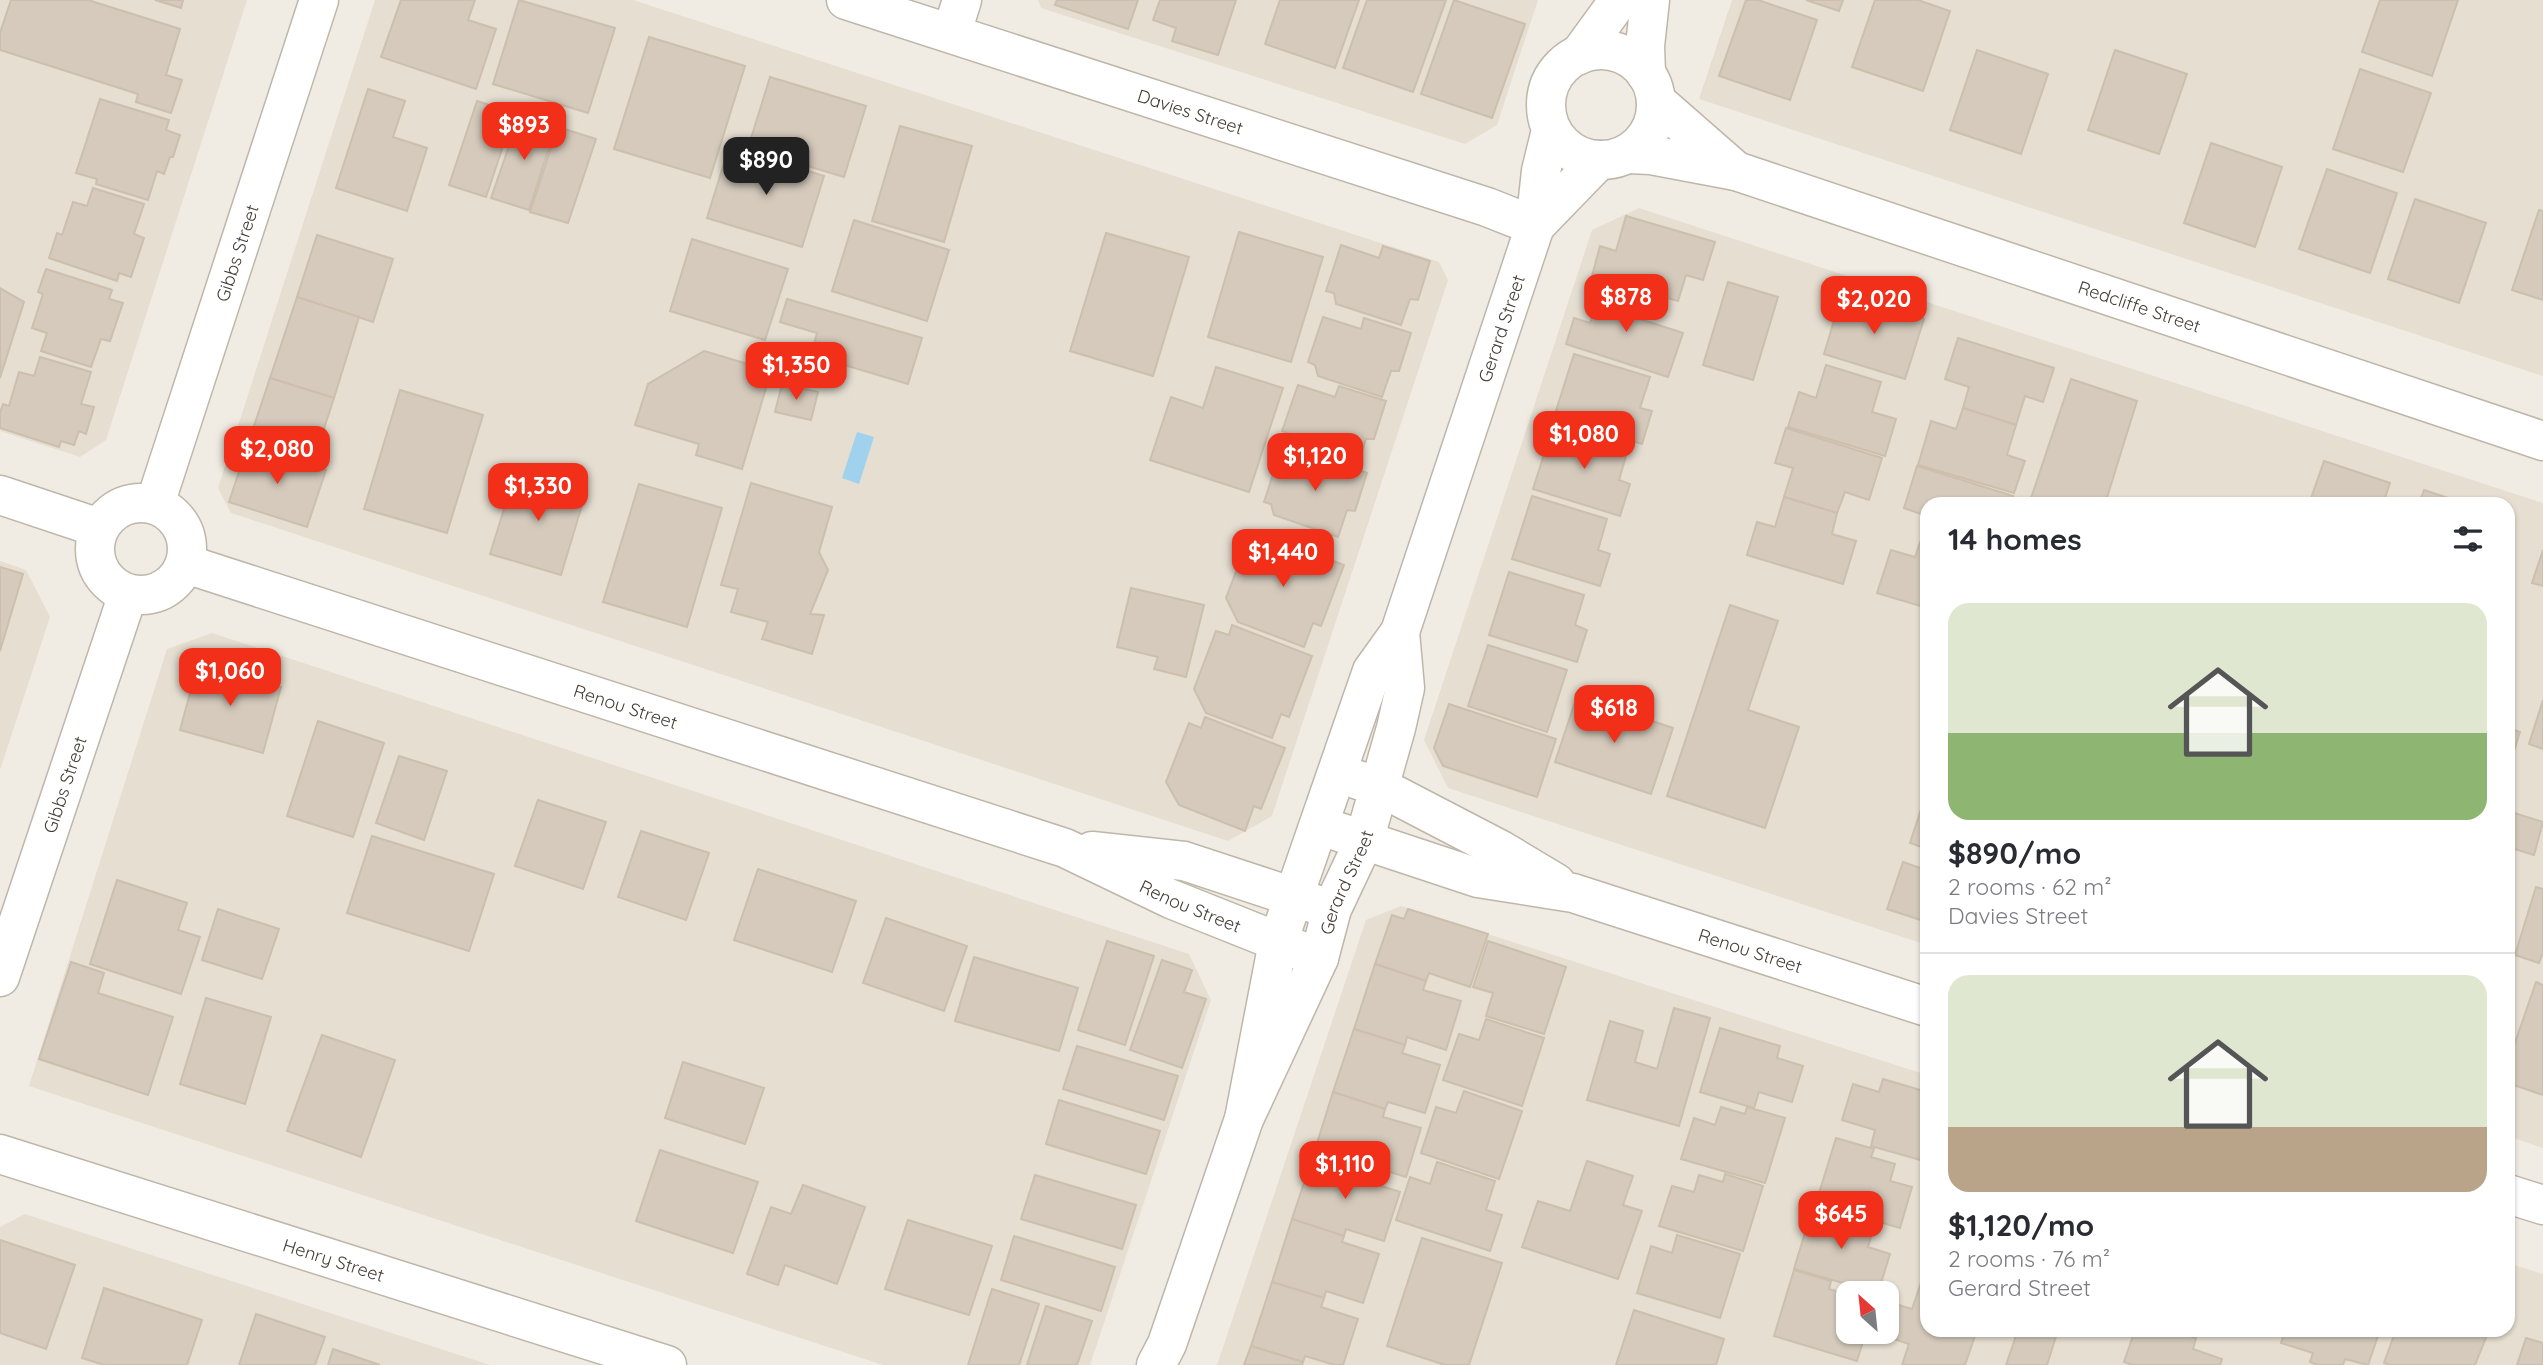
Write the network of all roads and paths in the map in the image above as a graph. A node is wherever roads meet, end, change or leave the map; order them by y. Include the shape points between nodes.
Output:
1 (319, 0) edge
2 (846, 0) edge
3 (1619, 0) edge
4 (1650, 0) edge
5 (957, 16) edge
6 (1578, 55) junction
7 (1651, 87) junction
8 (1551, 130) junction
9 (1613, 157) junction
10 (1736, 171) junction
11 (1535, 226) junction
12 (2543, 441) edge
13 (0, 495) edge
14 (155, 505) junction
15 (99, 528) junction
16 (186, 564) junction
17 (128, 594) junction
18 (1400, 632) junction
19 (1337, 773) junction
20 (1380, 787) junction
21 (1319, 825) junction
22 (1364, 841) junction
23 (1065, 848) junction
24 (1573, 893) junction
25 (1294, 897) junction
26 (1332, 909) junction
27 (1279, 942) junction
28 (1319, 958) junction
29 (0, 976) edge
30 (1920, 1005) edge
31 (1244, 1119) junction
32 (0, 1154) edge
33 (2515, 1196) edge
34 (2543, 1205) edge
35 (1163, 1358) edge
36 (667, 1365) edge

1 - 14 street, Gibbs Street
2 - 5 street, Davies Street
3 - 6 street
4 - 7 street via 1645,46
5 - 11 street, Davies Street
6 - 7 street via 1616,52 1633,60
6 - 8 street via 1552,79 1546,104
7 - 9 street via 1656,116 1650,130 1640,144
7 - 10 street, Redcliffe Street
8 - 9 street via 1559,142 1584,158
8 - 11 street, Gerard Street
9 - 10 street, Redcliffe Street via 1650,155
9 - 11 street, Gerard Street
10 - 12 street, Redcliffe Street
11 - 18 street, Gerard Street
13 - 15 street
14 - 15 street via 142,502 117,509
14 - 16 street via 179,522 187,542
15 - 17 street via 96,560 102,575
16 - 17 street via 179,577 156,593
16 - 23 street, Renou Street
17 - 29 street, Gibbs Street
18 - 19 street, Gerard Street via 1372,671
18 - 20 street, Gerard Street via 1405,688
19 - 20 street, Renou Street
19 - 21 street, Gerard Street
20 - 22 street, Gerard Street
20 - 24 street, Renou Street
21 - 22 street, Renou Street
21 - 25 street, Gerard Street
22 - 24 street, Renou Street via 1478,878
22 - 26 street, Gerard Street
23 - 25 street, Renou Street via 1184,861
23 - 27 street, Renou Street via 1171,899
24 - 30 street, Renou Street
25 - 26 street, Renou Street
25 - 27 street, Gerard Street
26 - 28 street, Gerard Street
27 - 28 street, Renou Street
27 - 31 street, Gerard Street
28 - 31 street, Gerard Street
31 - 35 street, Gerard Street
32 - 36 street, Henry Street
33 - 34 street

